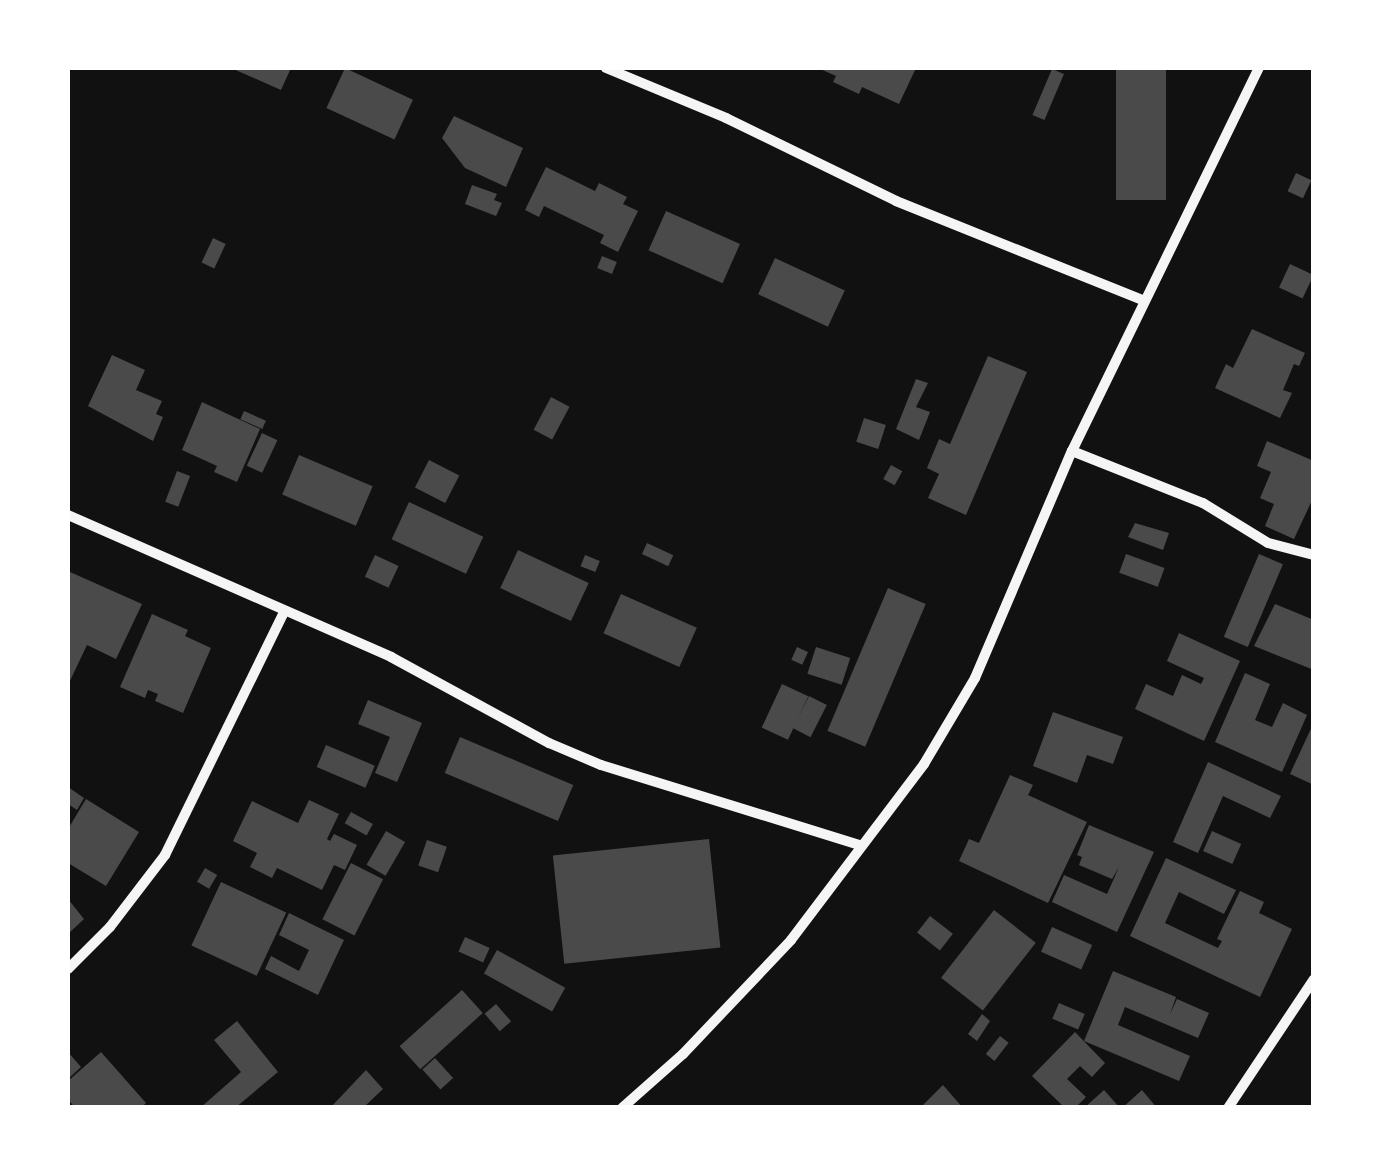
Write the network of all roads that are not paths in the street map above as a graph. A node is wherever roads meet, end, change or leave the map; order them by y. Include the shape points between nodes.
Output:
1 (606, 68) edge
2 (1259, 68) edge
3 (1146, 301) junction
4 (1072, 452) junction
5 (68, 515) edge
6 (1314, 555) edge
7 (284, 612) junction
8 (862, 846) junction
9 (68, 969) edge
10 (1314, 978) edge
11 (622, 1108) edge
12 (1228, 1108) edge

1 - 3 street via 896,201
2 - 3 street
3 - 4 street
4 - 6 street via 1203,503 1268,543
4 - 8 street via 974,678 924,764
5 - 7 street
7 - 8 street via 391,657 601,766
7 - 9 street via 165,855
8 - 11 street via 791,940
10 - 12 street

